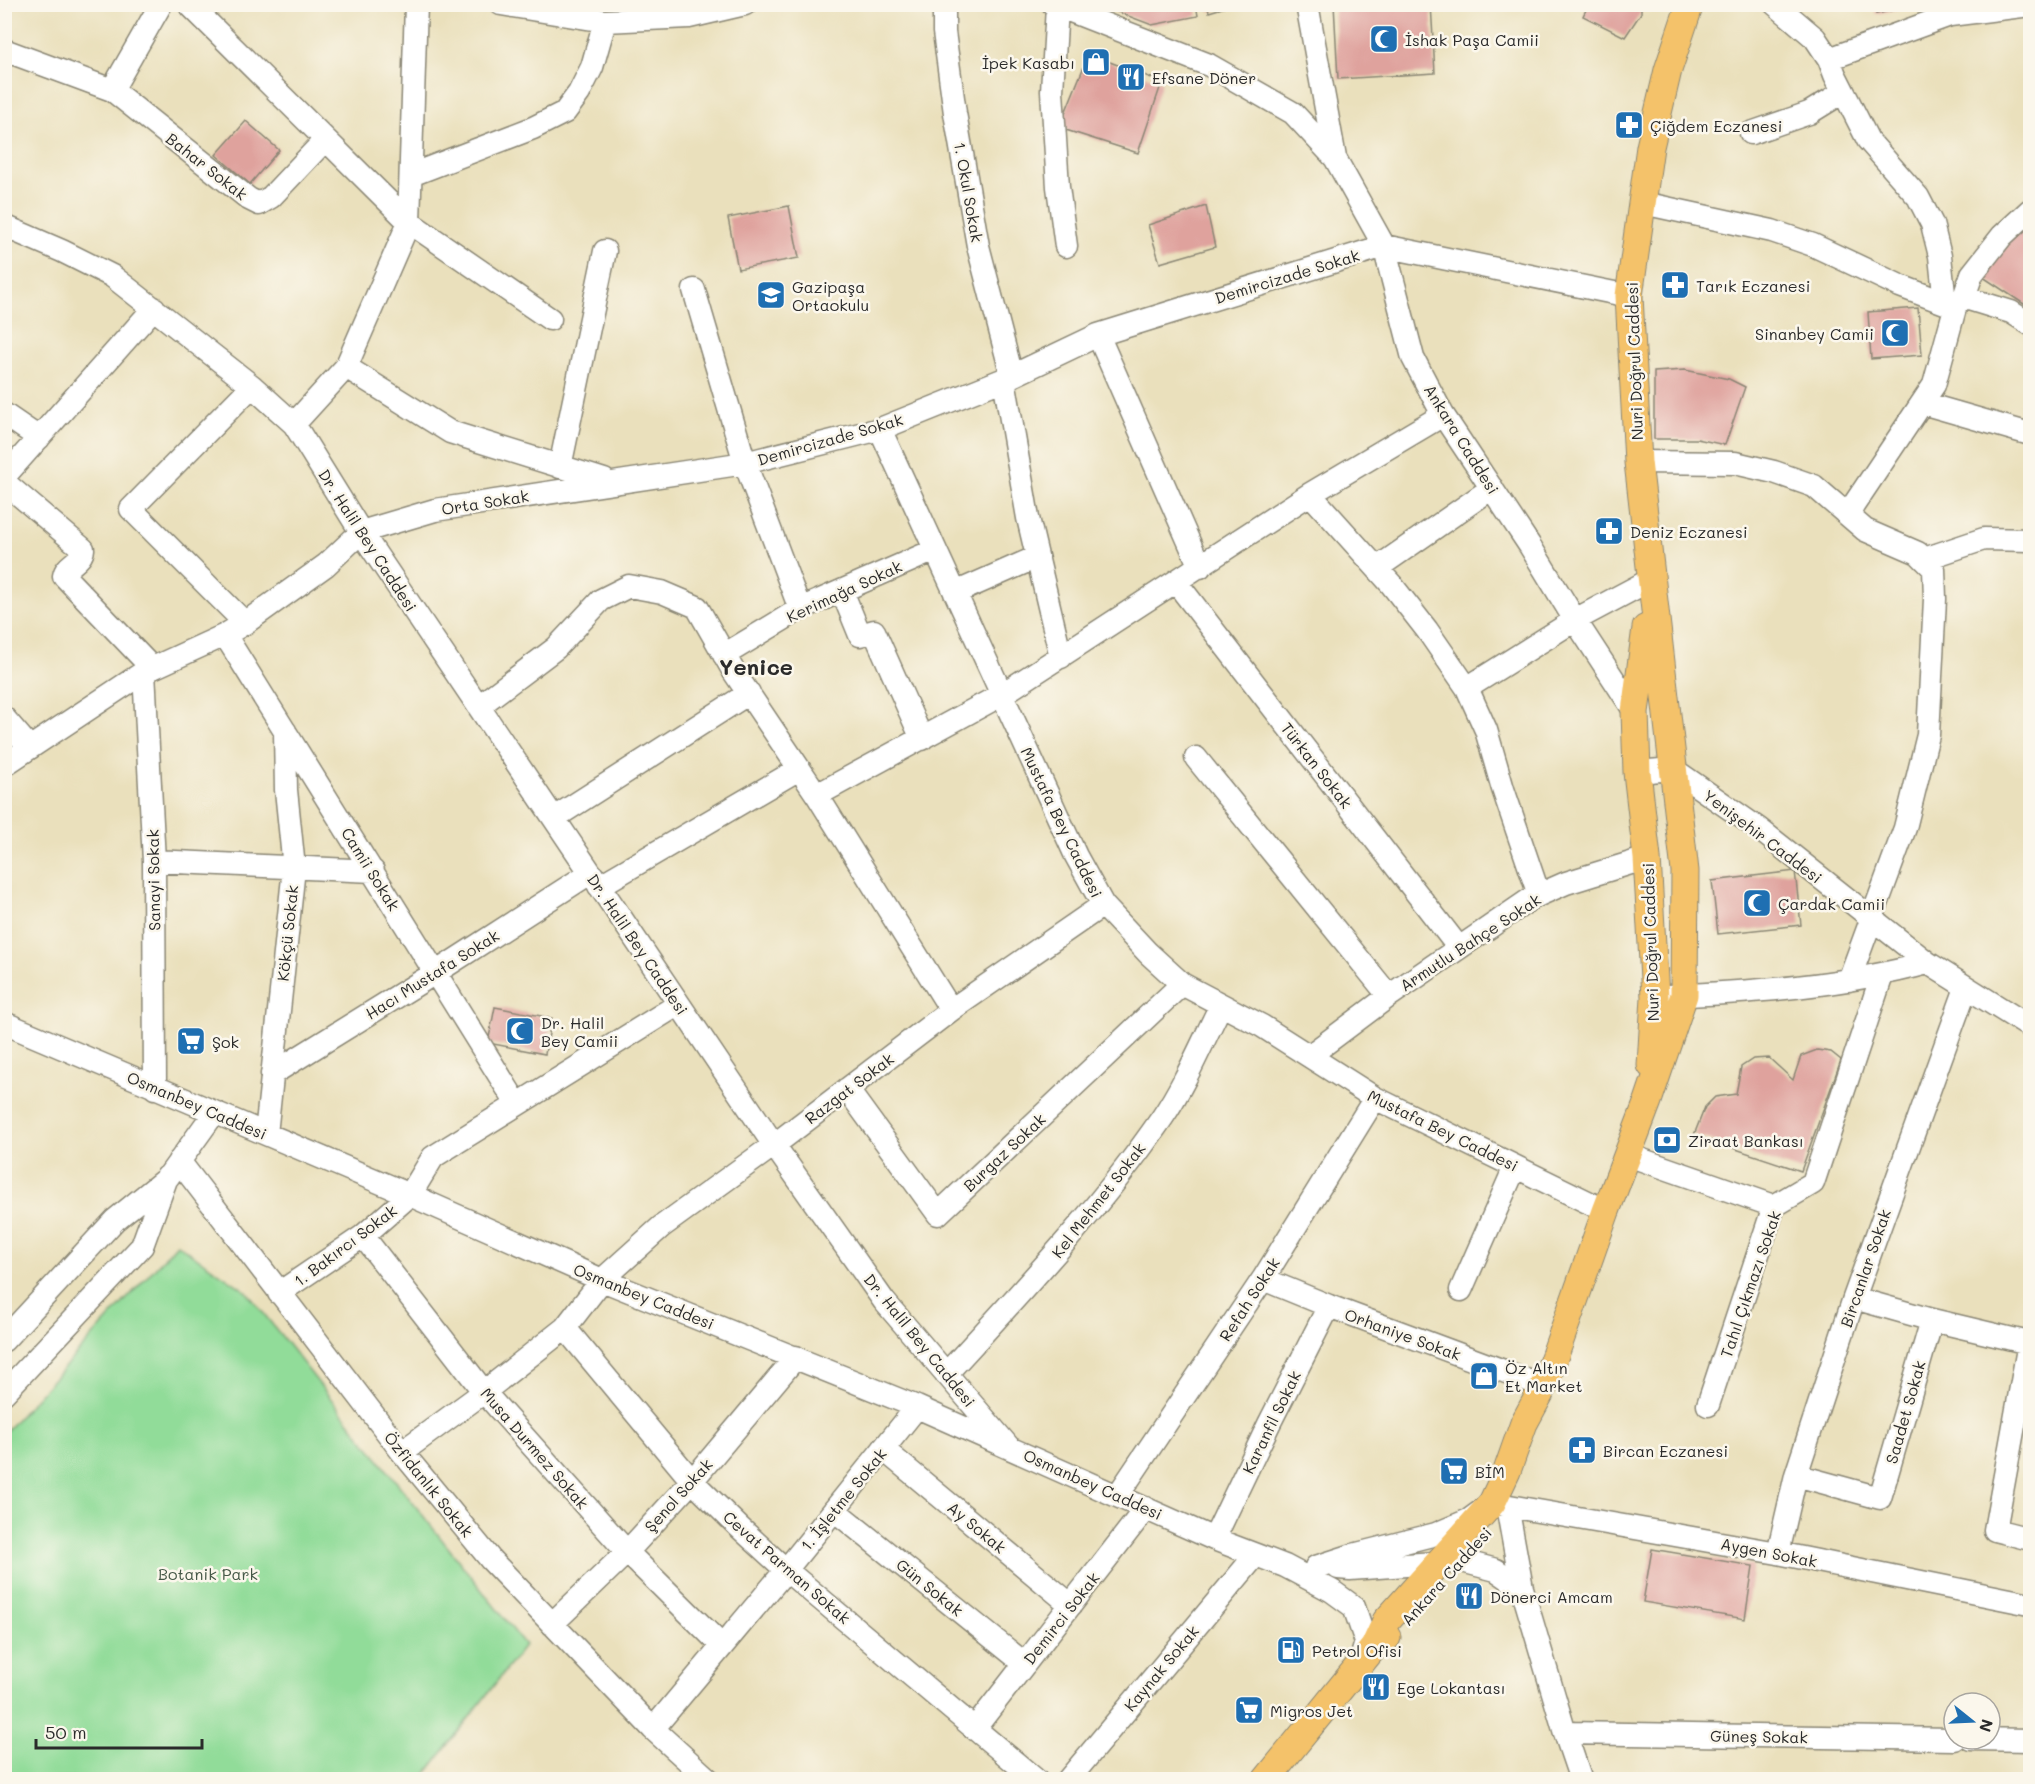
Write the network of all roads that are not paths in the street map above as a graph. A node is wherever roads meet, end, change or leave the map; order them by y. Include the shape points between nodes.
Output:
1 (161, 4) edge
2 (189, 4) edge
3 (416, 4) edge
4 (501, 4) edge
5 (745, 4) edge
6 (945, 4) edge
7 (1307, 4) edge
8 (1690, 4) edge
9 (1774, 4) edge
10 (2031, 5) edge
11 (1055, 6) edge
12 (1104, 15) edge
13 (605, 21) junction
14 (4, 50) edge
15 (1829, 59) junction
16 (112, 90) junction
17 (1843, 92) junction
18 (1751, 133) dead end
19 (325, 140) junction
20 (1335, 158) junction
21 (411, 175) junction
22 (1643, 203) junction
23 (2031, 210) edge
24 (409, 222) junction
25 (4, 226) edge
26 (1066, 246) dead end
27 (1384, 246) junction
28 (605, 251) dead end
29 (694, 290) dead end
30 (1629, 296) junction
31 (1955, 301) junction
32 (154, 308) junction
33 (550, 319) dead end
34 (2031, 324) edge
35 (1098, 335) junction
36 (346, 367) junction
37 (1008, 378) junction
38 (252, 386) junction
39 (1922, 403) junction
40 (4, 414) edge
41 (1443, 415) junction
42 (294, 424) junction
43 (880, 429) junction
44 (2031, 434) edge
45 (39, 438) junction
46 (1638, 462) junction
47 (745, 463) junction
48 (560, 467) junction
49 (4, 479) edge
50 (611, 482) junction
51 (1492, 488) junction
52 (1310, 494) junction
53 (1849, 515) junction
54 (362, 532) junction
55 (2031, 540) edge
56 (935, 550) junction
57 (1037, 557) junction
58 (1924, 559) junction
59 (1200, 567) junction
60 (1377, 568) junction
61 (1652, 579) junction
62 (1176, 582) junction
63 (842, 591) junction
64 (955, 593) junction
65 (800, 609) junction
66 (1575, 620) junction
67 (246, 623) junction
68 (225, 635) junction
69 (724, 655) junction
70 (1061, 657) junction
71 (148, 670) junction
72 (1467, 688) junction
73 (749, 693) junction
74 (1001, 695) junction
75 (479, 706) junction
76 (1635, 712) junction
77 (4, 718) edge
78 (285, 731) junction
79 (922, 739) junction
80 (30, 748) junction
81 (1196, 758) dead end
82 (4, 765) edge
83 (799, 769) junction
84 (1673, 769) junction
85 (1637, 772) junction
86 (817, 795) junction
87 (554, 818) junction
88 (1647, 858) junction
89 (154, 861) junction
90 (294, 868) junction
91 (373, 871) junction
92 (595, 880) junction
93 (1539, 895) junction
94 (1103, 905) junction
95 (1870, 919) junction
96 (1459, 948) junction
97 (1928, 963) junction
98 (435, 973) junction
99 (1882, 975) junction
100 (1849, 980) junction
101 (1182, 984) junction
102 (1966, 988) junction
103 (1684, 995) junction
104 (1389, 996) junction
105 (1654, 997) junction
106 (679, 1004) junction
107 (1221, 1005) junction
108 (951, 1010) junction
109 (4, 1023) edge
110 (2031, 1027) edge
111 (1309, 1056) junction
112 (273, 1074) junction
113 (155, 1088) junction
114 (847, 1089) junction
115 (1375, 1098) junction
116 (1648, 1101) junction
117 (517, 1104) junction
118 (214, 1113) junction
119 (266, 1134) junction
120 (774, 1144) junction
121 (1628, 1155) junction
122 (1515, 1167) junction
123 (173, 1169) junction
124 (410, 1195) junction
125 (1774, 1206) junction
126 (1606, 1211) junction
127 (363, 1236) junction
128 (1263, 1279) junction
129 (602, 1280) junction
130 (1461, 1290) dead end
131 (279, 1293) junction
132 (1854, 1298) junction
133 (1329, 1306) junction
134 (1932, 1320) junction
135 (565, 1328) junction
136 (4, 1340) edge
137 (795, 1357) junction
138 (946, 1374) junction
139 (1544, 1386) junction
140 (484, 1392) junction
141 (4, 1393) edge
142 (1708, 1405) dead end
143 (917, 1407) junction
144 (1008, 1446) junction
145 (883, 1449) junction
146 (402, 1452) junction
147 (1796, 1475) junction
148 (692, 1481) junction
149 (1118, 1495) junction
150 (1499, 1504) junction
151 (1146, 1508) junction
152 (834, 1510) junction
153 (1214, 1539) junction
154 (2031, 1539) edge
155 (1448, 1550) junction
156 (627, 1552) junction
157 (1778, 1553) junction
158 (1255, 1556) junction
159 (1285, 1566) junction
160 (786, 1570) junction
161 (1522, 1588) junction
162 (2031, 1604) edge
163 (1071, 1605) junction
164 (552, 1624) junction
165 (722, 1646) junction
166 (1367, 1656) junction
167 (1025, 1664) junction
168 (975, 1728) junction
169 (653, 1729) junction
170 (1564, 1733) junction
171 (1942, 1739) edge
172 (2002, 1740) edge
173 (2031, 1740) edge
174 (709, 1779) edge
175 (1036, 1779) edge
176 (1068, 1779) edge
177 (1266, 1779) edge
178 (1581, 1779) edge

1 - 16 street
2 - 19 street
3 - 21 street
4 - 13 street
5 - 13 street via 689,17
6 - 37 street, 1. Okul Sokak via 955,113
7 - 20 street, Ankara Caddesi
8 - 22 main road, Nuri Doğrul Caddesi via 1668,70 1650,147
9 - 15 street via 1815,38
10 - 15 street via 1950,15
11 - 12 street
11 - 26 street via 1052,91
12 - 20 street via 1209,65 1293,113
13 - 21 street via 592,67 565,112
14 - 16 street, Bahar Sokak
15 - 17 street
16 - 19 street, Bahar Sokak via 259,204 271,197
17 - 18 street via 1809,113
17 - 31 street via 1868,140 1918,197 1932,224
19 - 24 street
20 - 27 street, Ankara Caddesi
21 - 24 street
22 - 30 main road, Nuri Doğrul Caddesi
22 - 31 street via 1772,231 1813,245 1900,286
23 - 31 street via 2002,236
24 - 33 street
24 - 36 street
25 - 32 street, Dr. Halil Bey Caddesi via 112,276
27 - 30 street
27 - 35 street, Demircizade Sokak
27 - 41 street, Ankara Caddesi via 1413,358
28 - 48 street
29 - 47 street
30 - 46 main road, Nuri Doğrul Caddesi
31 - 34 street via 1970,299 2011,312
31 - 39 street via 1934,385
32 - 38 street, Dr. Halil Bey Caddesi
32 - 45 street
35 - 37 street, Demircizade Sokak
35 - 59 street
36 - 42 street
36 - 48 street, Demircizade Sokak via 450,432
37 - 43 street, Demircizade Sokak
37 - 57 street, 1. Okul Sokak
38 - 42 street, Dr. Halil Bey Caddesi
38 - 67 street via 131,509
39 - 44 street
39 - 53 street
40 - 45 street
41 - 51 street, Ankara Caddesi
41 - 52 street
42 - 54 street, Dr. Halil Bey Caddesi
43 - 47 street, Demircizade Sokak
43 - 56 street, Mustafa Bey Caddesi
45 - 49 street
46 - 53 street via 1735,463 1774,472 1814,486
46 - 61 main road, Nuri Doğrul Caddesi
47 - 50 street, Demircizade Sokak
47 - 65 street
48 - 50 street, Demircizade Sokak
49 - 71 street via 83,549 81,557 63,576
50 - 54 street, Orta Sokak via 435,510
51 - 60 street
51 - 66 street, Ankara Caddesi
52 - 59 street
52 - 60 street
53 - 58 street via 1865,530
54 - 67 street via 326,565
54 - 75 street, Dr. Halil Bey Caddesi
55 - 58 street via 1984,539
56 - 63 street, Kerimağa Sokak
56 - 64 street, Mustafa Bey Caddesi
57 - 64 street
57 - 70 street, 1. Okul Sokak
58 - 95 street via 1934,569 1935,599 1928,735 1905,828
59 - 62 street
60 - 72 street
61 - 66 street
61 - 76 main road, Nuri Doğrul Caddesi
61 - 84 main road, Nuri Doğrul Caddesi
62 - 70 street
62 - 96 street, Türkan Sokak
63 - 65 street, Kerimağa Sokak
63 - 79 street via 860,635 874,631
64 - 74 street, Mustafa Bey Caddesi
65 - 69 street, Kerimağa Sokak
66 - 72 street
66 - 76 street, Ankara Caddesi
67 - 68 street
68 - 71 street
68 - 78 street, Camii Sokak
69 - 73 street
69 - 75 street via 697,607 662,592 629,586 601,600 556,648
70 - 74 street
71 - 80 street
71 - 89 street, Sanayi Sokak
72 - 93 street via 1486,730
73 - 83 street
73 - 87 street
74 - 79 street
74 - 94 street, Mustafa Bey Caddesi
75 - 87 street, Dr. Halil Bey Caddesi
76 - 85 main road, Nuri Doğrul Caddesi
77 - 80 street
78 - 90 street, Kökçü Sokak
78 - 91 street, Camii Sokak
79 - 86 street
80 - 82 street
81 - 104 street
83 - 86 street
83 - 92 street, Hacı Mustafa Sokak
84 - 85 street
84 - 95 street, Yenişehir Caddesi via 1759,829
84 - 103 main road, Nuri Doğrul Caddesi via 1685,871
85 - 88 main road, Nuri Doğrul Caddesi
86 - 108 street
87 - 92 street, Dr. Halil Bey Caddesi
88 - 93 street, Armutlu Bahçe Sokak
88 - 105 main road, Nuri Doğrul Caddesi
89 - 90 street
89 - 113 street, Sanayi Sokak
90 - 91 street
90 - 112 street, Kökçü Sokak
91 - 98 street, Camii Sokak
92 - 98 street, Hacı Mustafa Sokak
92 - 106 street, Dr. Halil Bey Caddesi
93 - 96 street, Armutlu Bahçe Sokak
94 - 101 street, Mustafa Bey Caddesi
94 - 108 street, Razgat Sokak
95 - 97 street, Yenişehir Caddesi
95 - 100 street
96 - 104 street, Armutlu Bahçe Sokak
97 - 99 street
97 - 102 street, Yenişehir Caddesi
98 - 112 street, Hacı Mustafa Sokak
98 - 117 street, Camii Sokak
99 - 100 street
99 - 125 street, Tahıl Çıkmazı Sokak via 1813,1184
100 - 103 street via 1788,989
101 - 107 street, Mustafa Bey Caddesi
101 - 114 street, Burgaz Sokak via 938,1214
102 - 110 street, Yenişehir Caddesi
102 - 132 street, Bircanlar Sokak
103 - 105 street
103 - 116 main road, Nuri Doğrul Caddesi
104 - 111 street, Armutlu Bahçe Sokak
105 - 116 main road, Nuri Doğrul Caddesi
106 - 117 street, 1. Bakırcı Sokak
106 - 120 street, Dr. Halil Bey Caddesi
107 - 111 street, Mustafa Bey Caddesi
107 - 138 street, Kel Mehmet Sokak via 1163,1117 1052,1259
108 - 114 street, Razgat Sokak
109 - 113 street, Osmanbey Caddesi
111 - 115 street, Mustafa Bey Caddesi
112 - 119 street, Kökçü Sokak
113 - 118 street, Osmanbey Caddesi
114 - 120 street, Razgat Sokak
115 - 122 street, Mustafa Bey Caddesi
115 - 128 street, Refah Sokak
116 - 121 main road, Ankara Caddesi
117 - 124 street, 1. Bakırcı Sokak via 433,1157
118 - 119 street, Osmanbey Caddesi
118 - 123 street
119 - 124 street, Osmanbey Caddesi
120 - 129 street, Razgat Sokak via 661,1227
120 - 138 street, Dr. Halil Bey Caddesi via 884,1301
121 - 125 street
121 - 126 main road, Ankara Caddesi
122 - 126 street, Mustafa Bey Caddesi
122 - 130 street
123 - 131 street, Özfidanlık Sokak
123 - 136 street via 115,1220
123 - 141 street via 142,1246
124 - 127 street, 1. Bakırcı Sokak
124 - 129 street, Osmanbey Caddesi
125 - 142 street, Tahıl Çıkmazı Sokak
126 - 139 main road, Ankara Caddesi
127 - 131 street, 1. Bakırcı Sokak
127 - 140 street, Musa Durmez Sokak
128 - 133 street, Orhaniye Sokak
128 - 149 street, Refah Sokak
129 - 135 street, Razgat Sokak
129 - 137 street, Osmanbey Caddesi
131 - 146 street, Özfidanlık Sokak
132 - 134 street
132 - 147 street, Bircanlar Sokak
133 - 139 street, Orhaniye Sokak
133 - 153 street, Karanfil Sokak
134 - 147 street, Saadet Sokak via 1880,1498
134 - 154 street via 2029,1344 1995,1530
135 - 140 street, Razgat Sokak
135 - 148 street, Cevat Parman Sokak
137 - 143 street, Osmanbey Caddesi
137 - 148 street, Şenol Sokak
138 - 144 street, Dr. Halil Bey Caddesi
139 - 150 main road, Ankara Caddesi via 1539,1425 1521,1475
140 - 146 street, Razgat Sokak
140 - 156 street, Musa Durmez Sokak
143 - 144 street, Osmanbey Caddesi
143 - 145 street, 1. İşletme Sokak
144 - 149 street, Osmanbey Caddesi
145 - 152 street, 1. İşletme Sokak
145 - 163 street, Ay Sokak
146 - 164 street, Özfidanlık Sokak via 491,1560
147 - 157 street, Bircanlar Sokak
148 - 156 street, Şenol Sokak
148 - 160 street, Cevat Parman Sokak
149 - 151 street, Osmanbey Caddesi
150 - 155 main road, Ankara Caddesi
150 - 155 street via 1469,1520
150 - 157 street, Aygen Sokak
150 - 161 street
151 - 153 street, Osmanbey Caddesi
151 - 163 street, Demirci Sokak
152 - 160 street, 1. İşletme Sokak
152 - 167 street, Gün Sokak
153 - 158 street, Osmanbey Caddesi
155 - 159 street via 1350,1569
155 - 161 street via 1496,1570
155 - 166 main road, Ankara Caddesi via 1396,1631
156 - 164 street, Şenol Sokak
156 - 165 street, Musa Durmez Sokak
157 - 162 street, Aygen Sokak
158 - 159 street, Osmanbey Caddesi
158 - 176 street, Kaynak Sokak
159 - 166 street via 1354,1607
160 - 165 street, 1. İşletme Sokak
160 - 168 street, Cevat Parman Sokak
161 - 170 street
163 - 167 street, Demirci Sokak
164 - 169 street, Özfidanlık Sokak
165 - 169 street, 1. İşletme Sokak
166 - 177 main road, Ankara Caddesi
167 - 168 street, Demirci Sokak
168 - 175 street, Cevat Parman Sokak
169 - 174 street, Özfidanlık Sokak
170 - 171 street, Güneş Sokak
170 - 178 street
172 - 173 street

